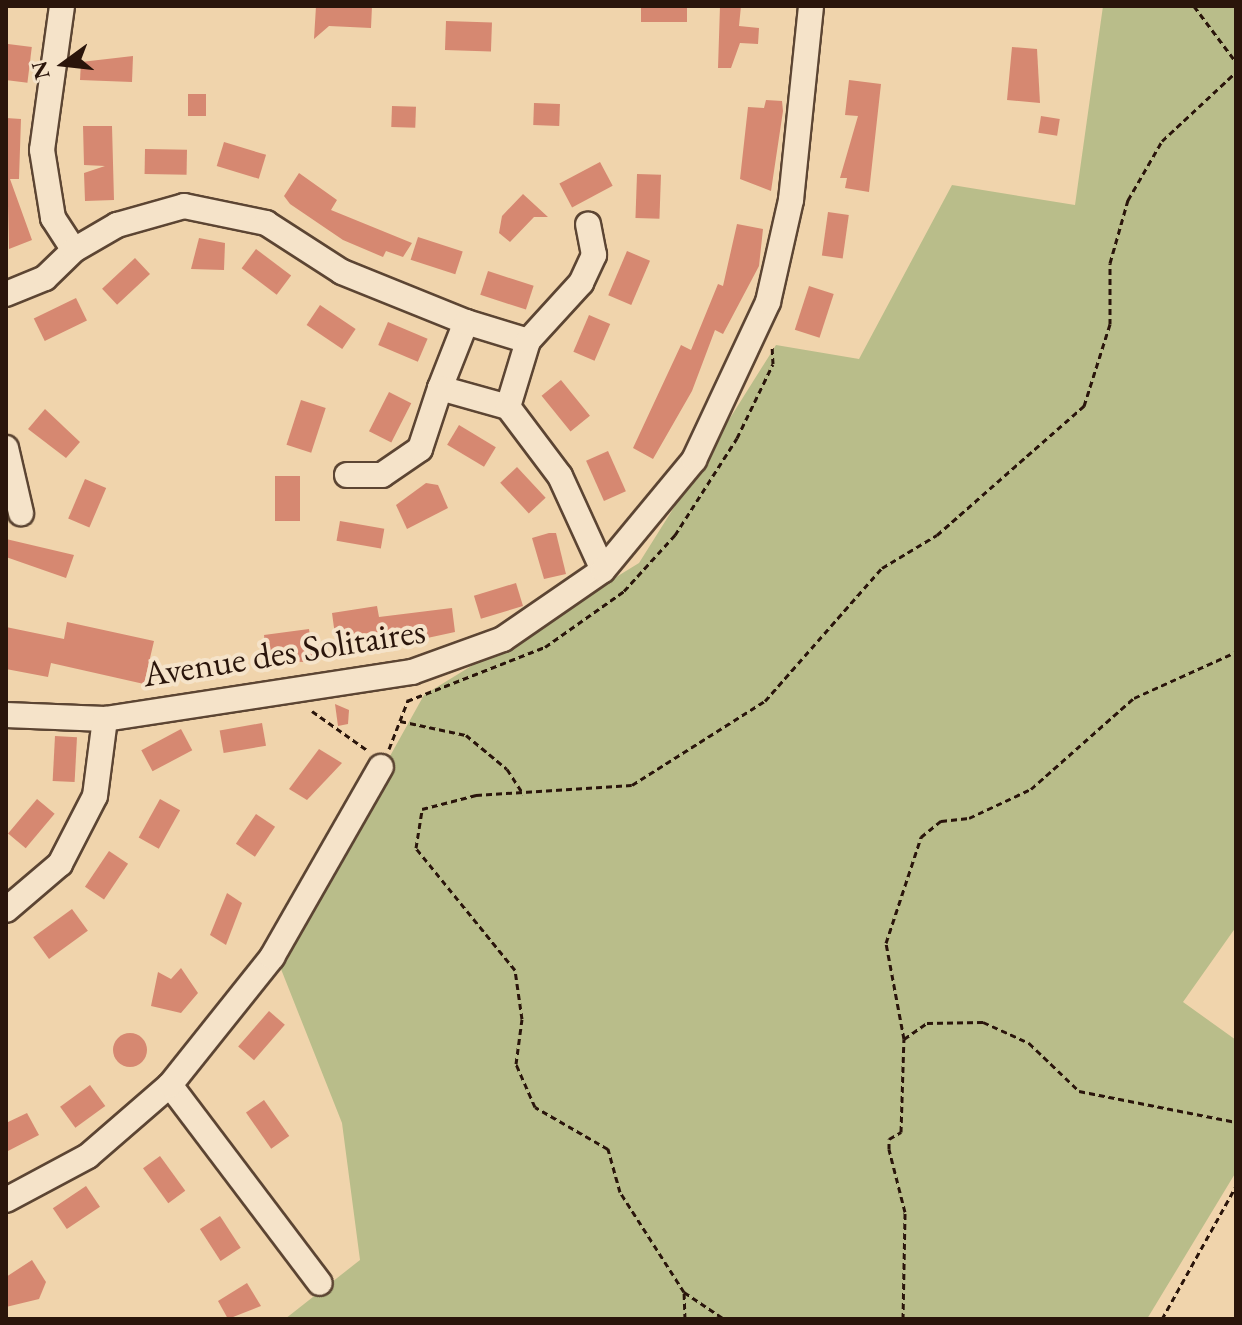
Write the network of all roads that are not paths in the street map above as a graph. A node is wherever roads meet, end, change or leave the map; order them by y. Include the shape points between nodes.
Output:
1 (62, 6) edge
2 (811, 6) edge
3 (588, 225) dead end
4 (74, 250) junction
5 (6, 294) edge
6 (466, 322) junction
7 (528, 341) junction
8 (440, 388) junction
9 (508, 407) junction
10 (6, 448) edge
11 (347, 475) dead end
12 (21, 513) dead end
13 (603, 570) junction
14 (6, 715) edge
15 (105, 719) junction
16 (380, 760) road end
17 (6, 910) edge
18 (170, 1085) junction
19 (6, 1200) edge
20 (320, 1283) dead end

1 - 4 street via 42,150 53,218
2 - 13 street, Avenue des Solitaires via 791,200 768,302 694,460
3 - 7 street via 594,255 581,283
4 - 5 street via 45,278
4 - 6 street via 117,225 184,206 223,211 266,223 342,272
6 - 7 street
6 - 8 street
7 - 9 street
8 - 9 street
8 - 11 street via 420,449 382,475
9 - 13 street via 560,476
10 - 12 street
13 - 15 street, Avenue des Solitaires via 524,628 459,657 376,680
14 - 15 street, Avenue des Solitaires
15 - 17 street via 95,796 60,864
16 - 18 street via 272,957
18 - 19 street via 88,1156
18 - 20 street

